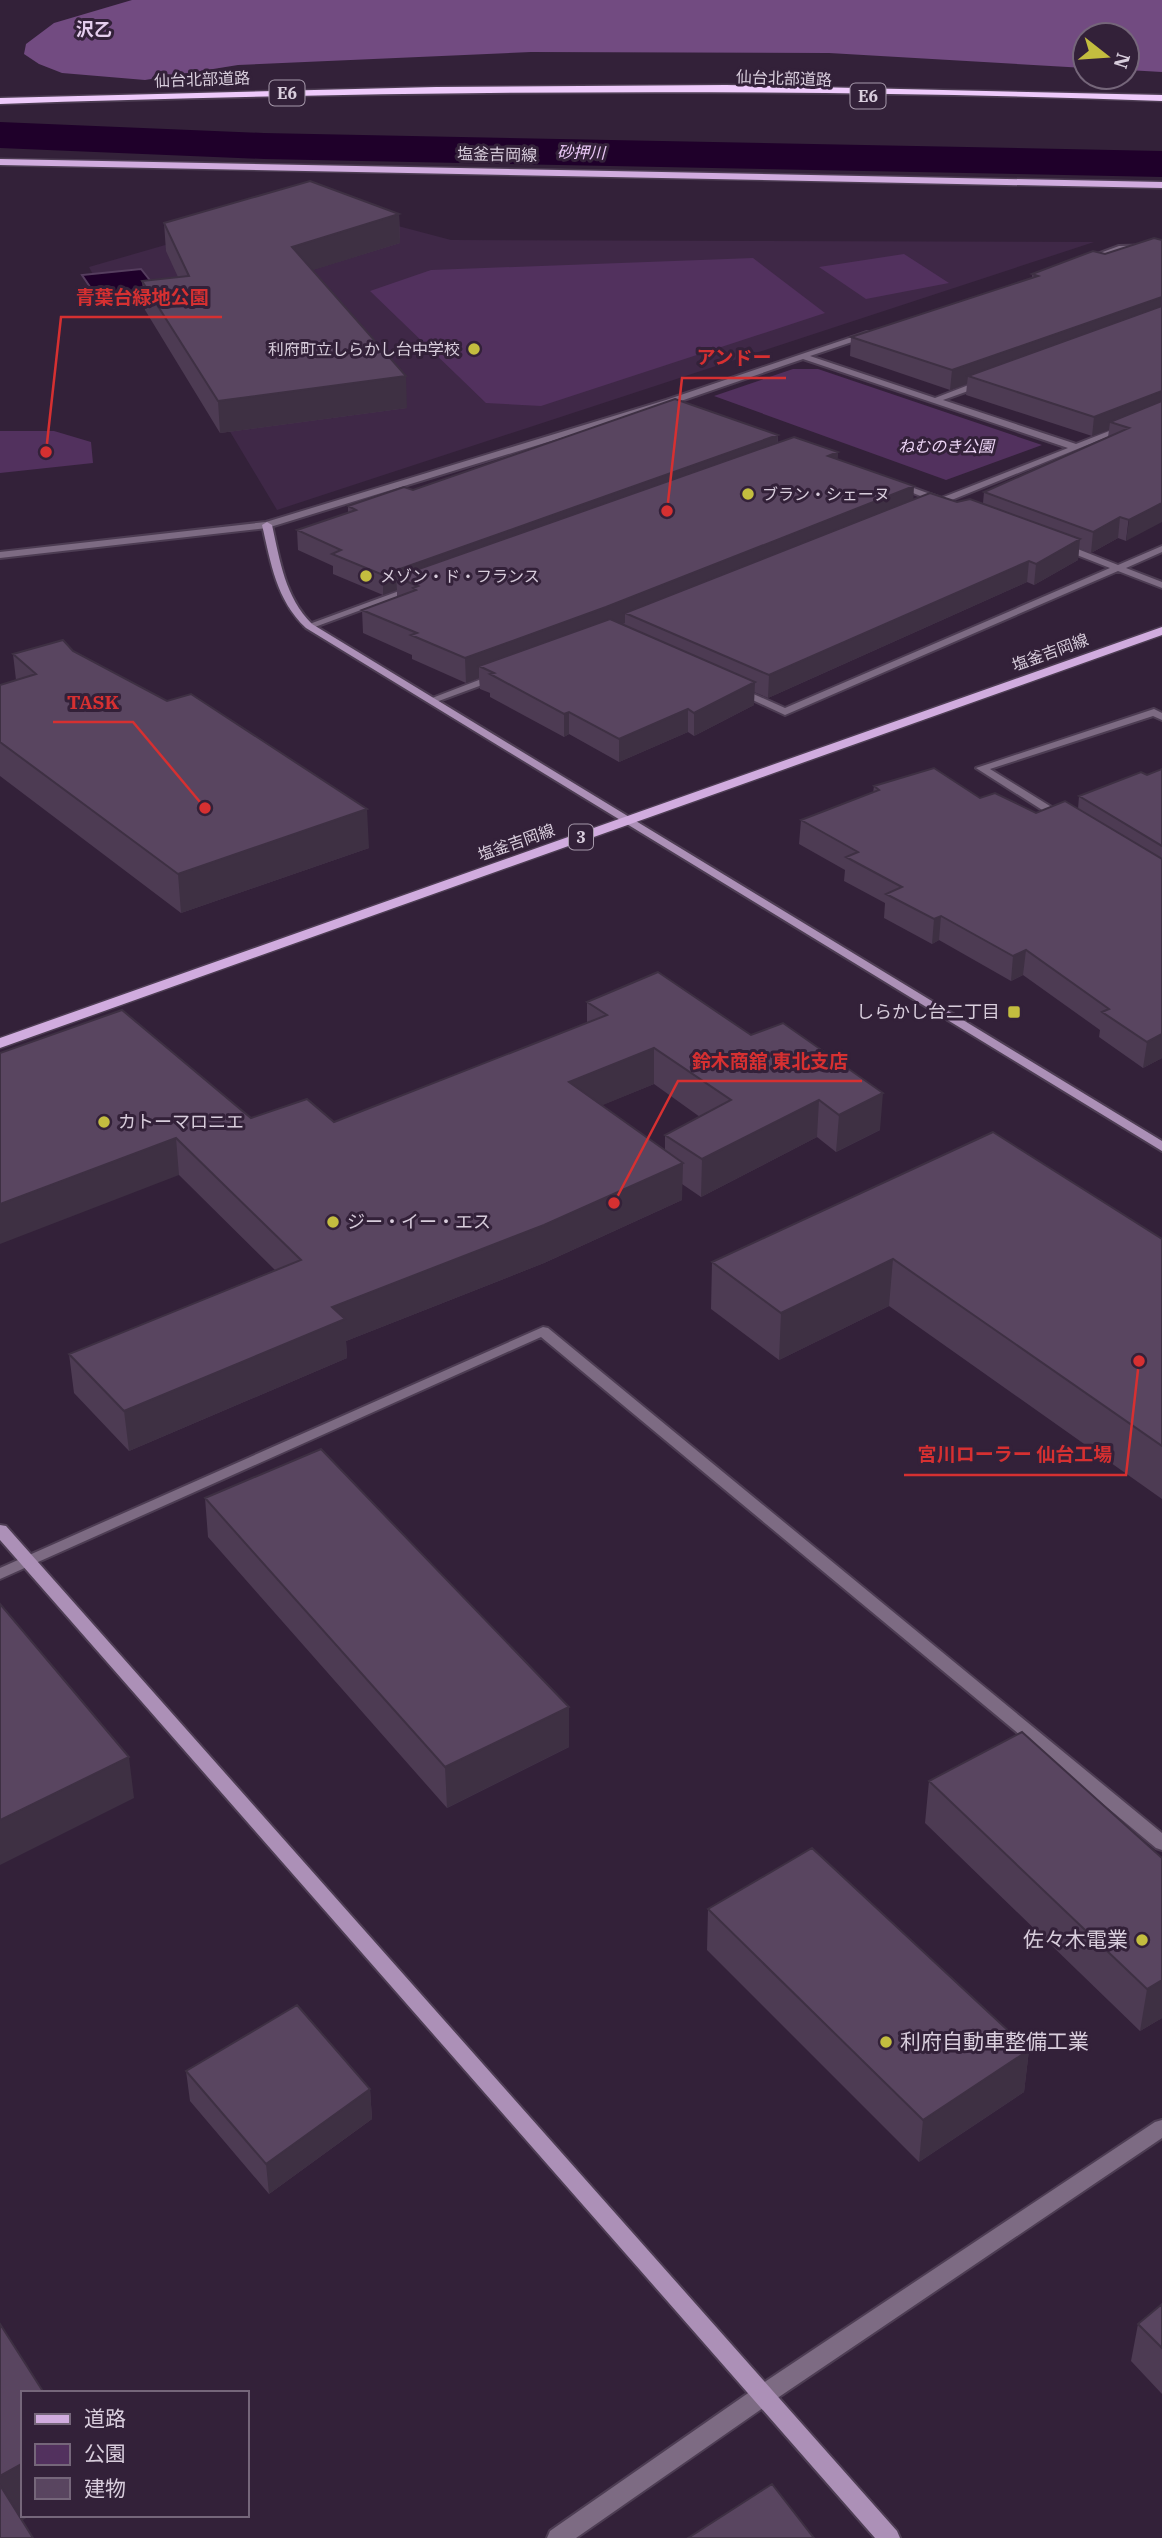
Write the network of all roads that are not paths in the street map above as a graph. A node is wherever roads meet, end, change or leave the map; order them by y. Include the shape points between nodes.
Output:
1 (574, 89) junction
2 (1162, 98) edge
3 (0, 101) edge
4 (1162, 109) edge
5 (0, 162) edge
6 (1162, 185) edge
7 (1162, 247) edge
8 (1079, 262) edge
9 (881, 329) edge
10 (802, 356) junction
11 (987, 382) edge
12 (937, 400) junction
13 (669, 402) junction
14 (681, 406) edge
15 (1137, 424) edge
16 (1075, 447) junction
17 (891, 483) edge
18 (942, 502) junction
19 (955, 506) edge
20 (917, 512) edge
21 (267, 525) junction
22 (1057, 544) edge
23 (1162, 549) edge
24 (0, 555) edge
25 (1120, 567) junction
26 (426, 584) edge
27 (1162, 585) edge
28 (309, 626) junction
29 (1162, 631) edge
30 (508, 672) edge
31 (722, 684) edge
32 (432, 700) junction
33 (1162, 717) edge
34 (628, 820) junction
35 (1072, 824) edge
36 (0, 1042) edge
37 (1162, 1147) edge
38 (0, 1530) edge
39 (28, 1561) junction
40 (0, 1574) edge
41 (1162, 1843) edge
42 (1162, 2128) edge
43 (762, 2396) junction
44 (558, 2538) edge
45 (889, 2538) edge

1 - 2 highway, 仙台北部道路 / E6 via 816,88
1 - 3 highway, 仙台北部道路 / E6
1 - 4 highway, 仙台北部道路 / E6
5 - 6 main road, 塩釜吉岡線
7 - 8 street via 1119,248
9 - 10 street
10 - 12 street
10 - 13 street
11 - 12 street
12 - 16 street
13 - 14 street
13 - 21 street
15 - 16 street
16 - 18 street
17 - 18 street
18 - 19 street
18 - 20 street
21 - 24 street
21 - 28 street via 285,597 294,615
22 - 25 street
23 - 25 street
25 - 27 street
25 - 31 street via 785,712
26 - 28 street
28 - 32 street
29 - 34 main road, 塩釜吉岡線 / 3
30 - 32 street
32 - 34 street
33 - 35 street via 1154,712 981,768
34 - 36 main road, 塩釜吉岡線 / 3
34 - 37 street
38 - 39 street
39 - 40 street
39 - 41 street via 543,1331
39 - 43 street
42 - 43 street
43 - 44 street
43 - 45 street

